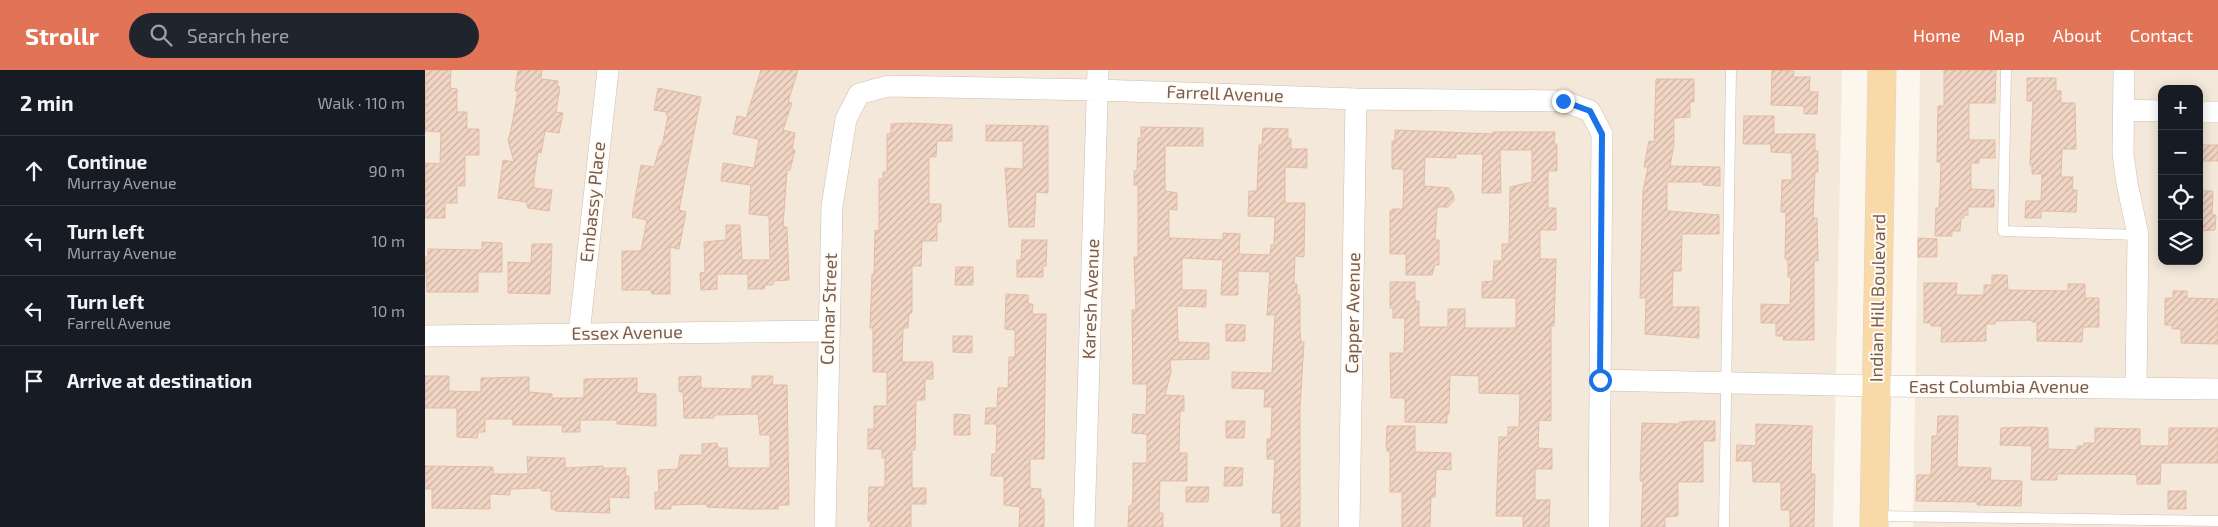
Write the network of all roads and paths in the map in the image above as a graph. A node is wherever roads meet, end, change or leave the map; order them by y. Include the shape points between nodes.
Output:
1 (608, 70) edge
2 (1731, 70) edge
3 (1882, 70) edge
4 (2006, 70) edge
5 (2124, 70) edge
6 (1098, 80) edge
7 (859, 94) joint
8 (1356, 99) junction
9 (2124, 110) junction
10 (2158, 111) edge
11 (2203, 112) edge
12 (2218, 112) edge
13 (2139, 234) junction
14 (828, 332) junction
15 (579, 334) junction
16 (425, 336) edge
17 (1600, 380) junction
18 (1727, 383) junction
19 (1877, 386) junction
20 (2136, 388) junction
21 (2218, 388) edge
22 (2218, 521) edge
23 (1875, 522) edge
24 (825, 527) edge
25 (1084, 527) edge
26 (1349, 527) edge
27 (1599, 527) edge
28 (1724, 527) edge

1 - 15 street, Embassy Place
2 - 18 lane
3 - 19 main road, Indian Hill Boulevard
4 - 13 lane via 2003,231
5 - 9 street
6 - 7 street, Farrell Avenue via 888,86
6 - 8 street, Farrell Avenue
6 - 25 street, Karesh Avenue
7 - 14 street, Colmar Street via 846,119 832,206
8 - 17 street, Farrell Avenue via 1563,101 1590,111 1602,134
8 - 26 street, Capper Avenue
9 - 10 street
9 - 13 street via 2123,154
11 - 12 street
13 - 20 street
14 - 15 street, Essex Avenue
14 - 24 street, Colmar Street
15 - 16 street, Essex Avenue
17 - 18 street, East Columbia Avenue
17 - 27 street
18 - 19 street, East Columbia Avenue
18 - 28 lane
19 - 20 street, East Columbia Avenue
19 - 23 main road, Indian Hill Boulevard
20 - 21 street, East Columbia Avenue
22 - 23 lane

